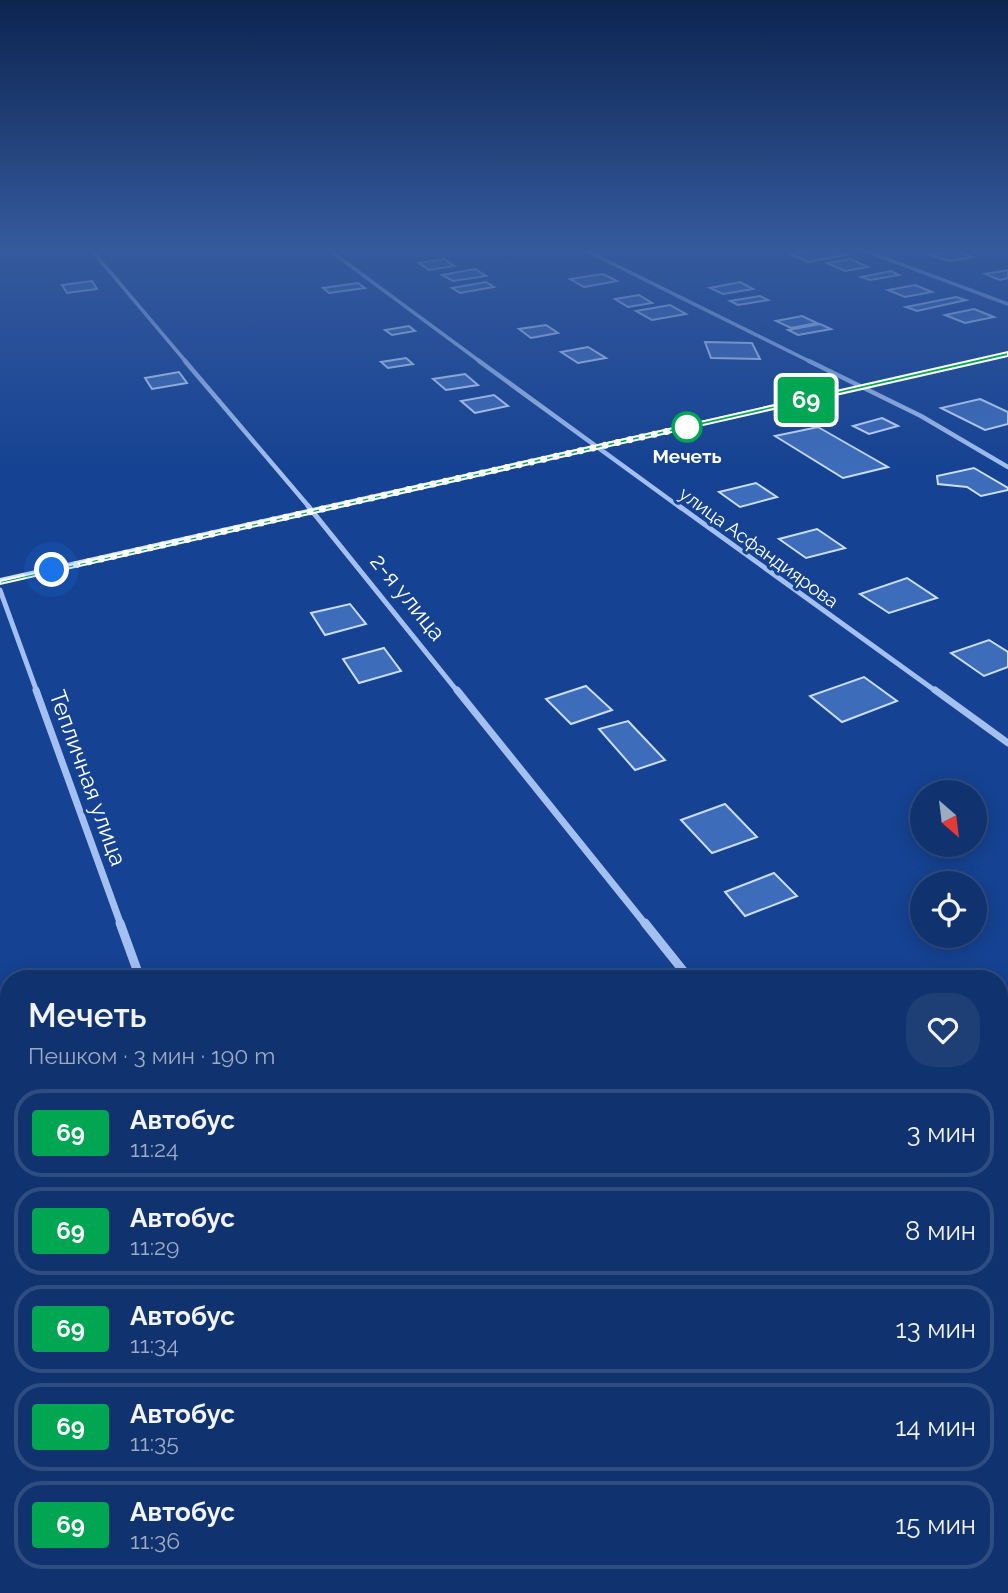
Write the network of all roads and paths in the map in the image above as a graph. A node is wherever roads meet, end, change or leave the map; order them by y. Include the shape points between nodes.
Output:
1 (152, 321) edge
2 (426, 321) edge
3 (728, 321) edge
4 (1008, 354) edge
5 (862, 388) junction
6 (596, 447) junction
7 (1008, 467) edge
8 (313, 512) junction
9 (0, 581) edge
10 (0, 590) edge
11 (1008, 743) edge
12 (137, 970) edge
13 (683, 970) edge

1 - 8 street, 2-я улица
2 - 6 street, улица Асфандиярова
3 - 5 street
4 - 5 main road
5 - 6 main road
5 - 7 street
6 - 8 main road
6 - 11 street, улица Асфандиярова
8 - 9 main road
8 - 13 street, 2-я улица
10 - 12 street, Тепличная улица

